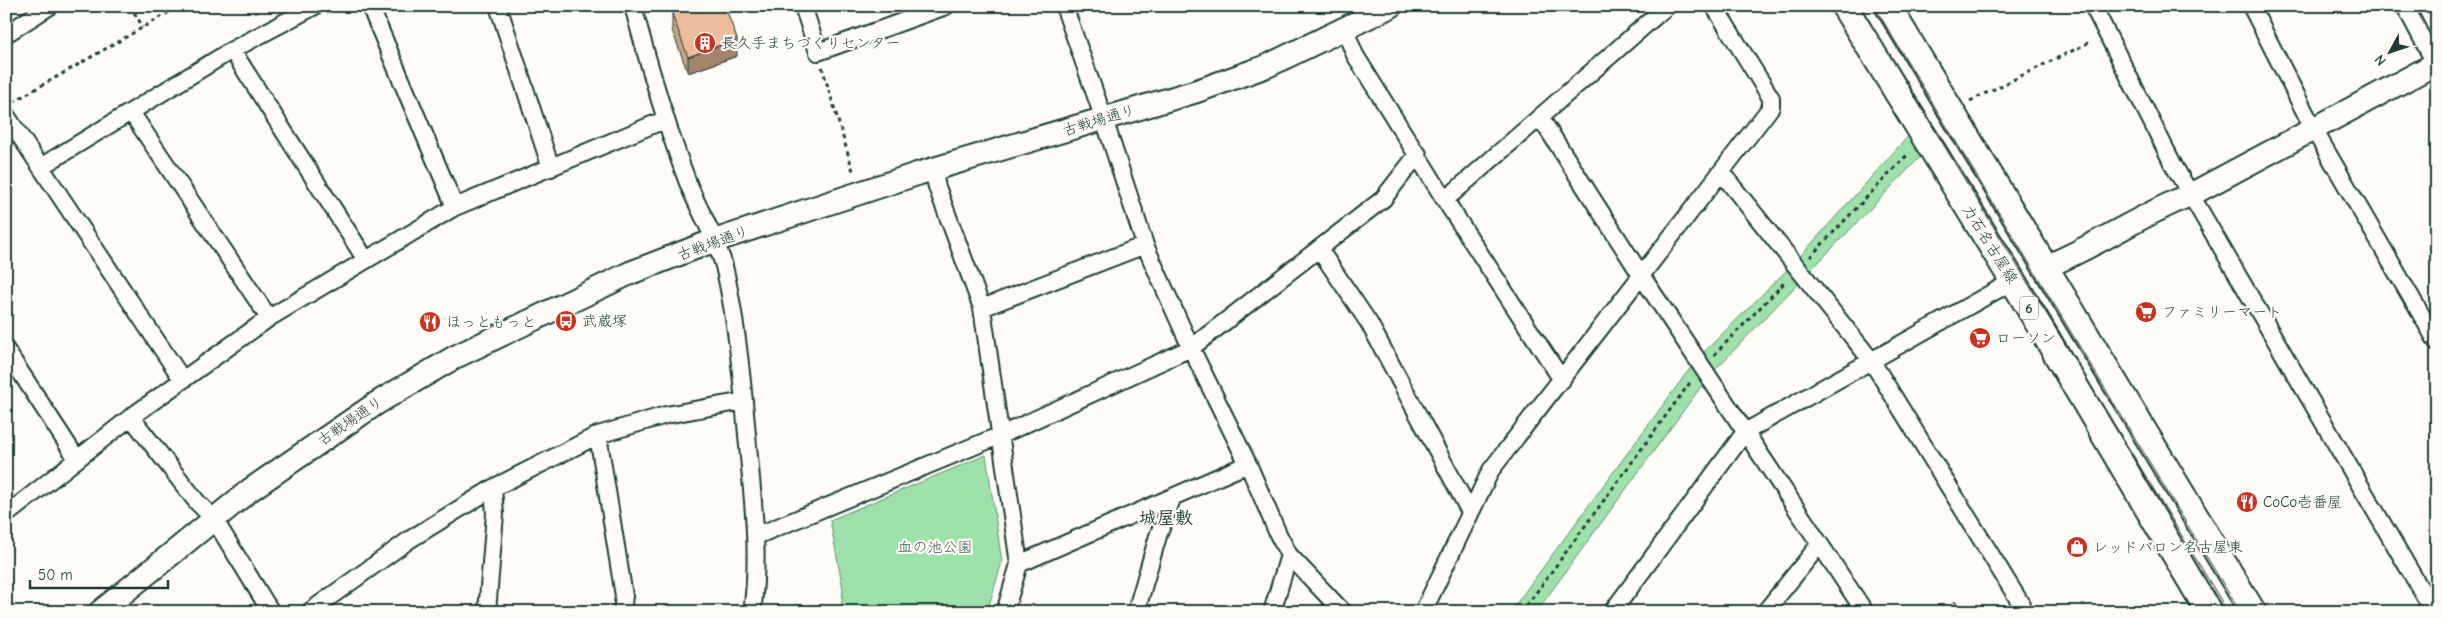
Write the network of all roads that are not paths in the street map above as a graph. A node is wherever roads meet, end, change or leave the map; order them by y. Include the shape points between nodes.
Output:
1 (50, 6) edge
2 (314, 6) edge
3 (370, 6) edge
4 (498, 6) edge
5 (633, 6) edge
6 (803, 6) edge
7 (946, 6) edge
8 (1064, 6) edge
9 (1391, 6) edge
10 (1668, 6) edge
11 (1714, 6) edge
12 (1844, 6) edge
13 (1888, 6) edge
14 (2093, 6) edge
15 (2251, 6) edge
16 (2405, 6) edge
17 (929, 9) edge
18 (1345, 30) junction
19 (6, 34) edge
20 (232, 50) junction
21 (2436, 65) edge
22 (8, 109) edge
23 (131, 112) junction
24 (1540, 117) junction
25 (1104, 119) junction
26 (664, 120) junction
27 (2313, 128) junction
28 (1418, 154) junction
29 (42, 166) junction
30 (551, 168) junction
31 (933, 170) junction
32 (1721, 172) junction
33 (2190, 195) junction
34 (1445, 200) junction
35 (455, 208) junction
36 (715, 241) junction
37 (1145, 245) junction
38 (1319, 249) junction
39 (366, 260) junction
40 (2045, 267) junction
41 (1641, 275) junction
42 (2013, 281) junction
43 (982, 308) junction
44 (269, 318) junction
45 (2437, 342) edge
46 (1190, 348) junction
47 (6, 350) edge
48 (1872, 360) junction
49 (182, 379) junction
50 (1562, 380) junction
51 (744, 401) junction
52 (131, 417) junction
53 (1746, 432) junction
54 (1001, 435) junction
55 (598, 436) junction
56 (77, 459) junction
57 (1248, 464) junction
58 (493, 488) junction
59 (1172, 499) junction
60 (1470, 512) junction
61 (6, 515) edge
62 (214, 519) junction
63 (756, 536) junction
64 (1820, 545) junction
65 (1289, 555) junction
66 (1019, 564) junction
67 (2433, 603) edge
68 (100, 612) edge
69 (271, 612) edge
70 (309, 612) edge
71 (487, 612) edge
72 (622, 612) edge
73 (752, 612) edge
74 (1005, 612) edge
75 (1136, 612) edge
76 (1272, 612) edge
77 (1343, 612) edge
78 (1423, 612) edge
79 (1612, 612) edge
80 (1765, 612) edge
81 (1865, 612) edge
82 (2026, 612) edge
83 (2209, 612) edge
84 (2253, 612) edge

1 - 19 street
2 - 20 street
3 - 35 street
4 - 30 street
5 - 26 street
6 - 17 street via 818,52
7 - 17 street
8 - 25 street
9 - 18 street, 古戦場通り
10 - 24 street
11 - 32 street via 1771,98 1770,106
12 - 42 main road, 力石名古屋線 / 6
13 - 40 main road, 6
14 - 33 street
15 - 27 street
16 - 21 street
18 - 25 street, 古戦場通り via 1258,69
18 - 28 street via 1355,55
20 - 23 street
20 - 39 street
21 - 27 street
22 - 29 street
23 - 29 street
23 - 44 street
24 - 34 street
24 - 41 street
25 - 31 street, 古戦場通り
25 - 37 street
26 - 30 street
26 - 36 street via 697,205
27 - 33 street
27 - 45 street
28 - 34 street
28 - 38 street via 1383,199
29 - 49 street
30 - 35 street
31 - 36 street, 古戦場通り
31 - 43 street via 936,188
32 - 41 street
32 - 48 street
33 - 40 street via 2166,204
33 - 67 street
34 - 50 street
35 - 39 street
36 - 51 street via 724,266
36 - 62 street, 古戦場通り via 630,273 455,357 377,403 250,490
37 - 43 street
37 - 46 street
38 - 46 street
38 - 60 street via 1369,323
39 - 44 street
40 - 84 main road, 6
41 - 50 street
41 - 53 street
42 - 48 street
42 - 83 main road, 力石名古屋線 / 6
43 - 54 street
44 - 49 street
46 - 54 street
46 - 57 street
47 - 56 street
48 - 53 street
48 - 82 street
49 - 52 street
50 - 60 street via 1491,470
51 - 55 street via 666,415
51 - 63 street
52 - 56 street
52 - 62 street
53 - 64 street
53 - 79 street
54 - 63 street
54 - 66 street
55 - 58 street
55 - 72 street via 624,596
56 - 61 street
57 - 59 street
57 - 65 street
58 - 70 street via 409,540
58 - 71 street via 495,514
59 - 66 street
59 - 75 street
60 - 78 street
62 - 68 street, 古戦場通り
62 - 69 street
63 - 73 street
64 - 80 street
64 - 81 street
65 - 76 street
65 - 77 street
66 - 74 street

